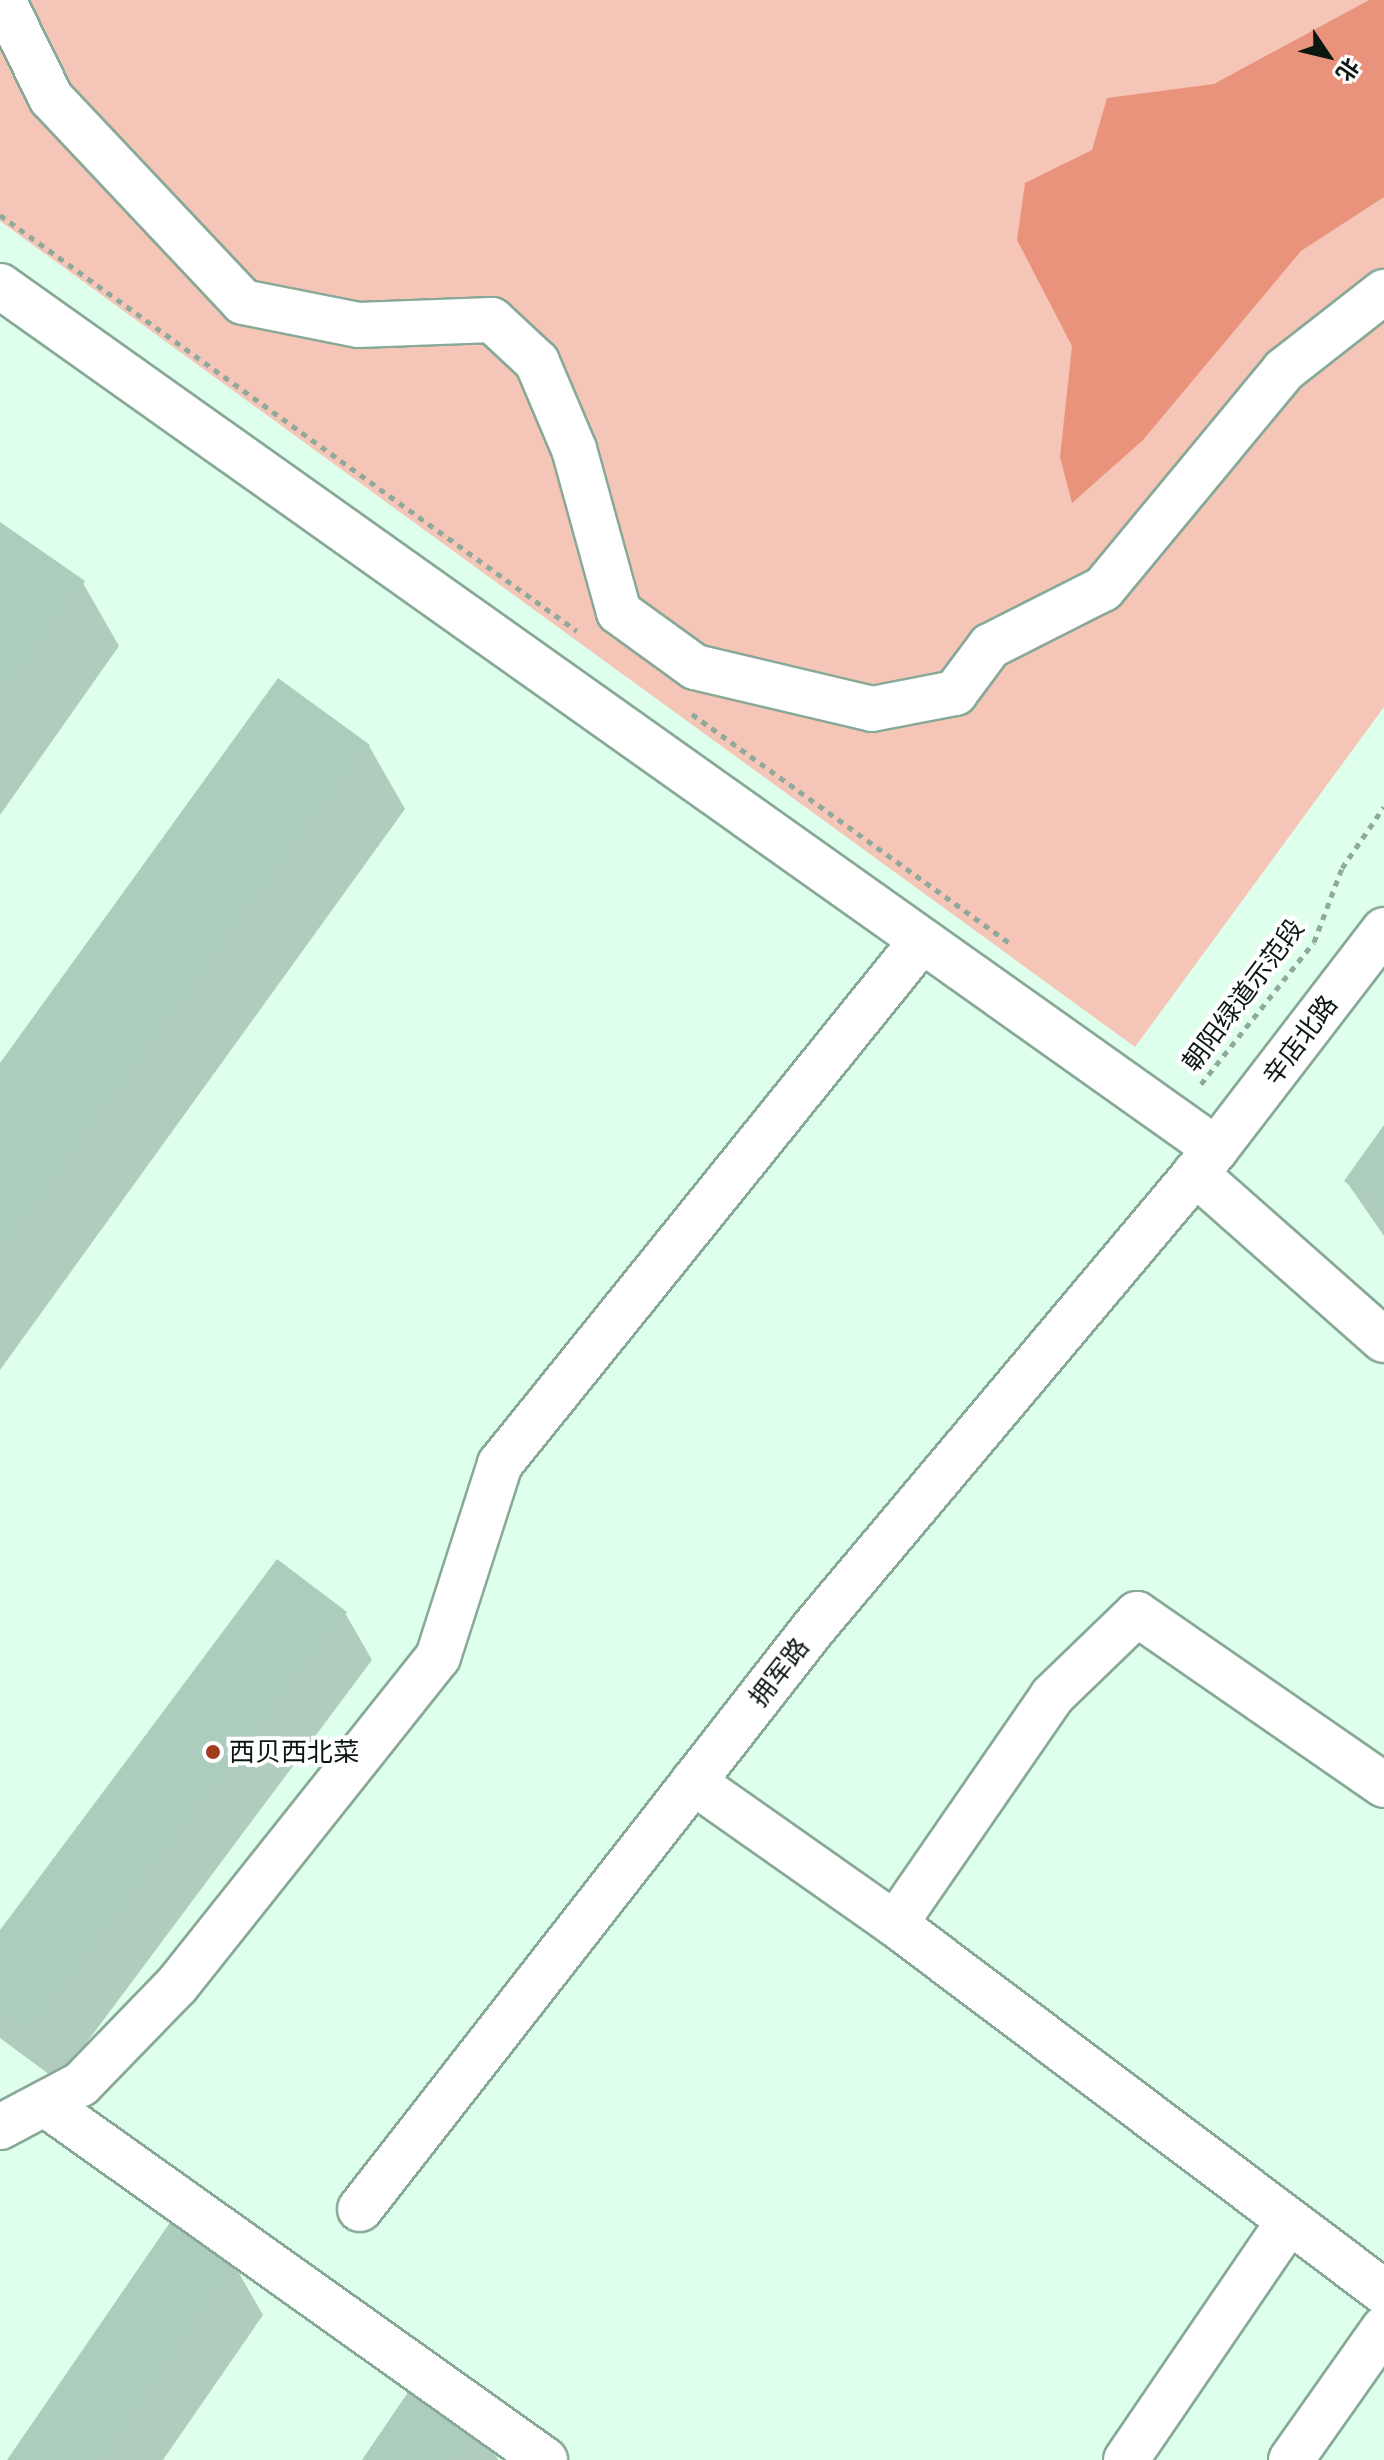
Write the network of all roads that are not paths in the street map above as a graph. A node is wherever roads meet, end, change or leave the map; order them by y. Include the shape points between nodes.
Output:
1 (3, 0) edge
2 (1384, 292) edge
3 (5, 301) edge
4 (1384, 930) edge
5 (919, 944) junction
6 (1205, 1161) junction
7 (1384, 1340) edge
8 (693, 1782) junction
9 (1384, 1785) edge
10 (895, 1924) junction
11 (45, 2104) junction
12 (0, 2127) edge
13 (360, 2209) dead end
14 (1287, 2224) junction
15 (1384, 2292) edge
16 (1384, 2328) edge
17 (545, 2460) edge
18 (1126, 2460) edge
19 (1291, 2460) edge

1 - 2 street via 51,98 243,302 358,325 492,320 537,362 574,449 619,612 695,667 872,709 955,693 990,646 1103,589 1284,370
3 - 5 street
4 - 6 street, 辛店北路
5 - 6 street via 1173,1120
5 - 11 street via 500,1464 438,1657 177,1985 81,2084
6 - 7 street
6 - 8 street, 拥军路
8 - 10 street
8 - 13 street, 拥军路
9 - 10 street via 1137,1614 1052,1696
10 - 14 street
11 - 12 street
11 - 17 street
14 - 15 street
14 - 18 street
16 - 19 street

